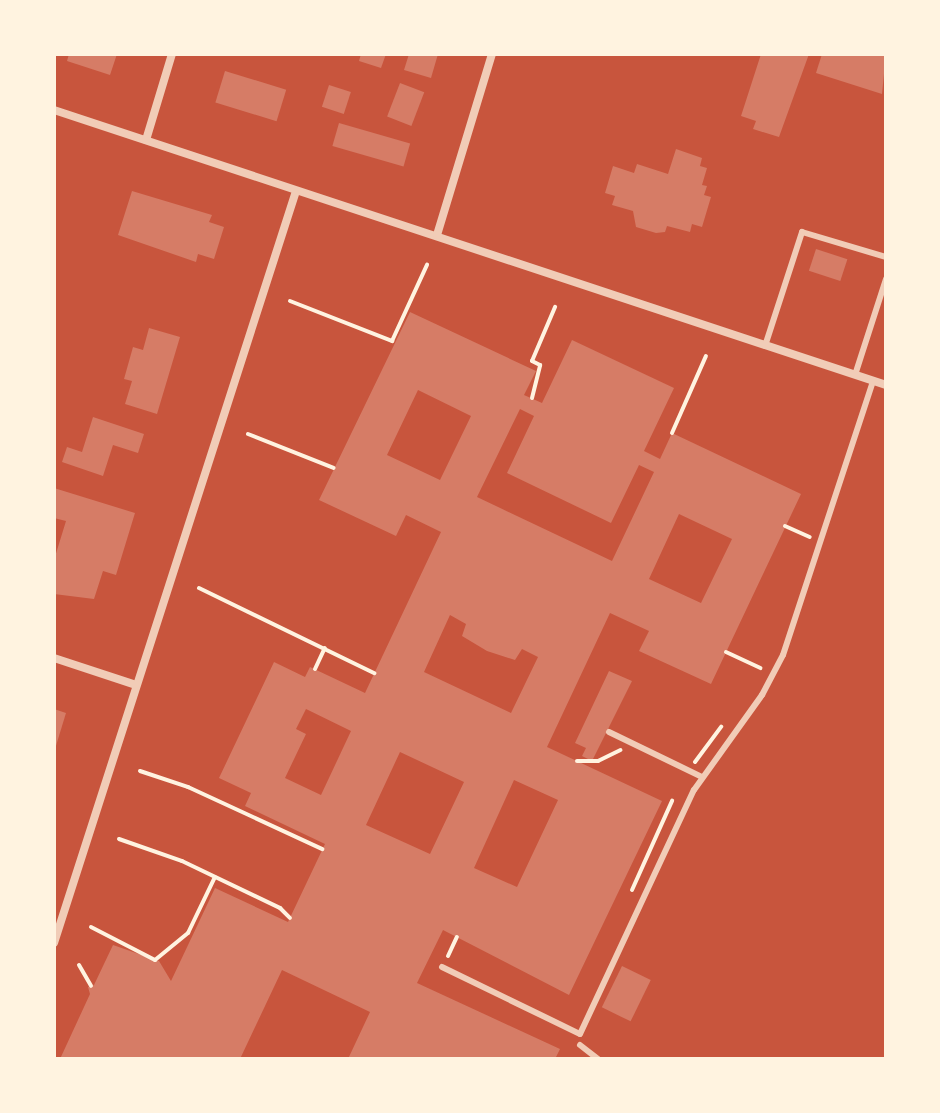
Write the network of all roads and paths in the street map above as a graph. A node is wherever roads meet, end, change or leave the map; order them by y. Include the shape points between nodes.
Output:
1 (172, 54) edge
2 (492, 54) edge
3 (54, 110) edge
4 (146, 140) junction
5 (296, 191) junction
6 (437, 235) junction
7 (886, 257) edge
8 (427, 265) dead end
9 (886, 279) edge
10 (290, 301) dead end
11 (765, 346) junction
12 (538, 352) dead end
13 (706, 356) dead end
14 (855, 375) junction
15 (873, 381) junction
16 (886, 385) edge
17 (532, 398) dead end
18 (672, 433) dead end
19 (248, 434) dead end
20 (334, 468) dead end
21 (815, 522) dead end
22 (785, 526) dead end
23 (810, 537) junction
24 (805, 551) dead end
25 (199, 588) dead end
26 (325, 648) junction
27 (726, 652) dead end
28 (768, 655) dead end
29 (54, 658) edge
30 (761, 668) junction
31 (315, 669) dead end
32 (374, 673) dead end
33 (755, 680) dead end
34 (136, 685) junction
35 (728, 718) dead end
36 (609, 732) dead end
37 (633, 743) junction
38 (577, 761) dead end
39 (140, 771) dead end
40 (690, 771) junction
41 (702, 777) junction
42 (677, 793) dead end
43 (119, 839) dead end
44 (322, 849) dead end
45 (215, 877) junction
46 (640, 903) junction
47 (290, 918) dead end
48 (91, 927) dead end
49 (457, 937) dead end
50 (54, 943) edge
51 (79, 965) dead end
52 (442, 967) joint
53 (91, 986) dead end
54 (580, 1045) dead end
55 (598, 1059) edge

1 - 4 street
2 - 6 street
3 - 4 street
4 - 5 street
5 - 6 street
5 - 34 street
6 - 11 street
7 - 11 lane via 802,232
8 - 10 path via 392,341
9 - 14 lane
11 - 14 street
12 - 17 path via 555,307 532,361 540,365
13 - 18 path
14 - 15 street
15 - 16 street
15 - 41 lane via 783,655 762,695
19 - 20 path
21 - 23 path
22 - 23 path
23 - 24 path
25 - 26 path
26 - 31 path
26 - 32 path
27 - 30 path
28 - 30 path
29 - 34 street
30 - 33 path
34 - 50 street
35 - 40 path
36 - 37 lane
37 - 38 path via 598,761
37 - 40 lane
39 - 44 path
40 - 41 lane
41 - 46 lane
42 - 46 path via 631,888
43 - 45 path
45 - 47 path
45 - 48 path via 188,933 155,960
46 - 52 lane via 580,1034
49 - 52 path
51 - 53 path
54 - 55 lane

